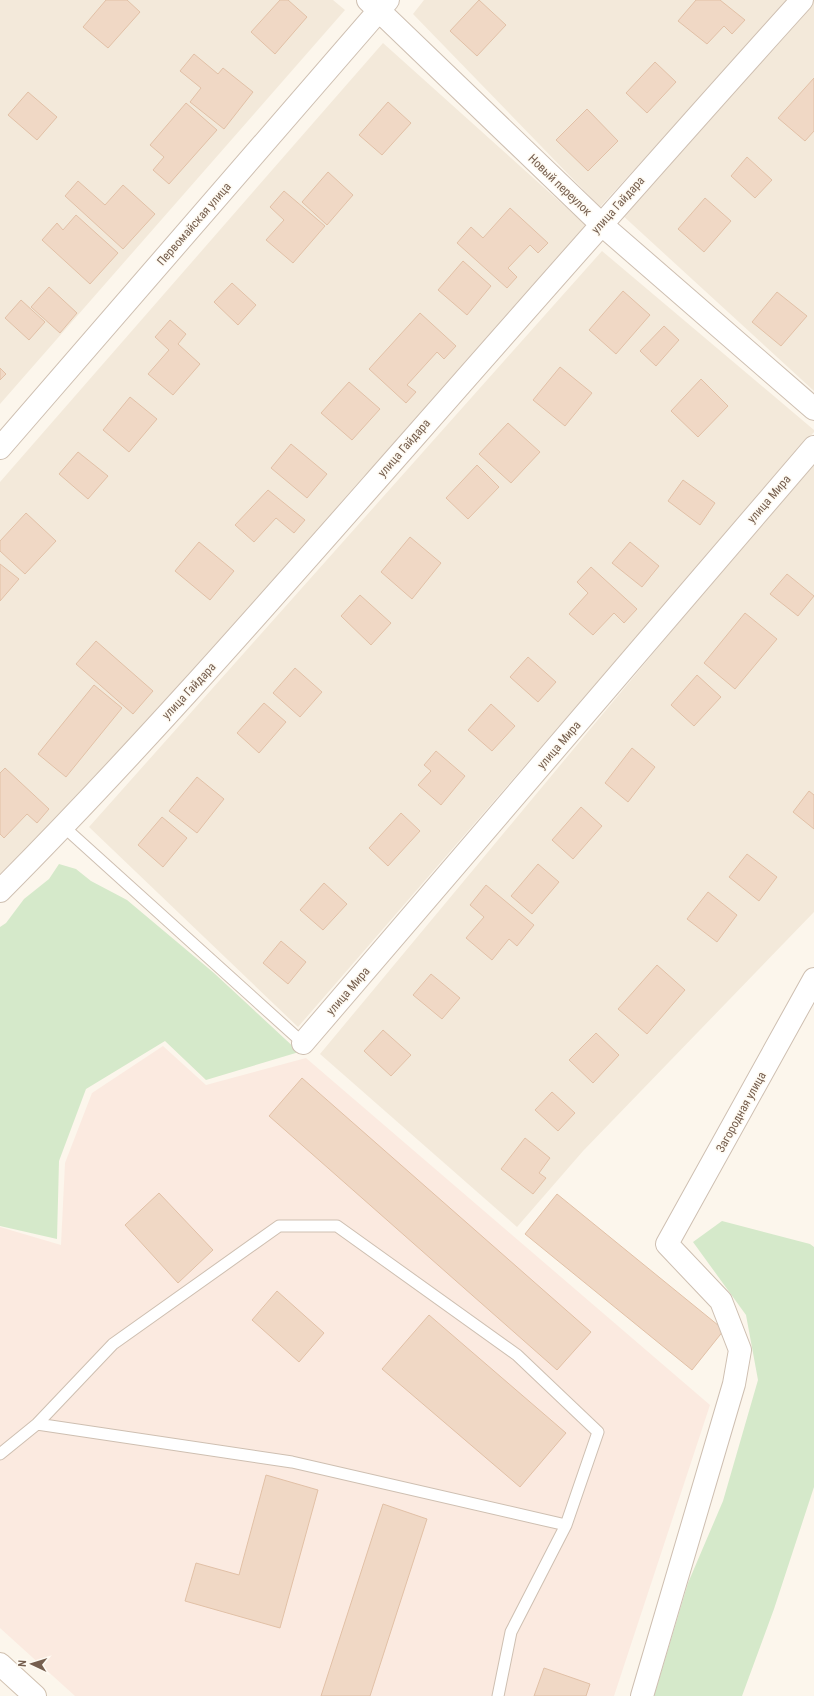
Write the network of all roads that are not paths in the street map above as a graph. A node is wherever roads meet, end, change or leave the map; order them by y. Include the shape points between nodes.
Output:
1 (802, 0) edge
2 (378, 3) edge
3 (601, 224) junction
4 (814, 409) edge
5 (814, 447) edge
6 (0, 448) edge
7 (64, 827) junction
8 (0, 891) edge
9 (814, 979) edge
10 (303, 1043) joint
11 (37, 1424) junction
12 (0, 1454) edge
13 (566, 1525) junction
14 (0, 1664) edge
15 (35, 1696) edge
16 (498, 1696) edge
17 (642, 1696) edge

1 - 3 street, улица Гайдара
2 - 3 street, Новый переулок
2 - 6 street, Первомайская улица
3 - 4 street, Новый переулок
3 - 7 street, улица Гайдара via 212,667
5 - 10 street, улица Мира
7 - 8 street, улица Гайдара
7 - 10 lane
9 - 17 street, Загородная улица via 667,1244 721,1301 740,1350 734,1384
11 - 12 lane
11 - 13 lane via 292,1462
11 - 13 lane via 113,1344 279,1226 338,1226 517,1355 598,1432
13 - 16 lane via 511,1632
14 - 15 street

